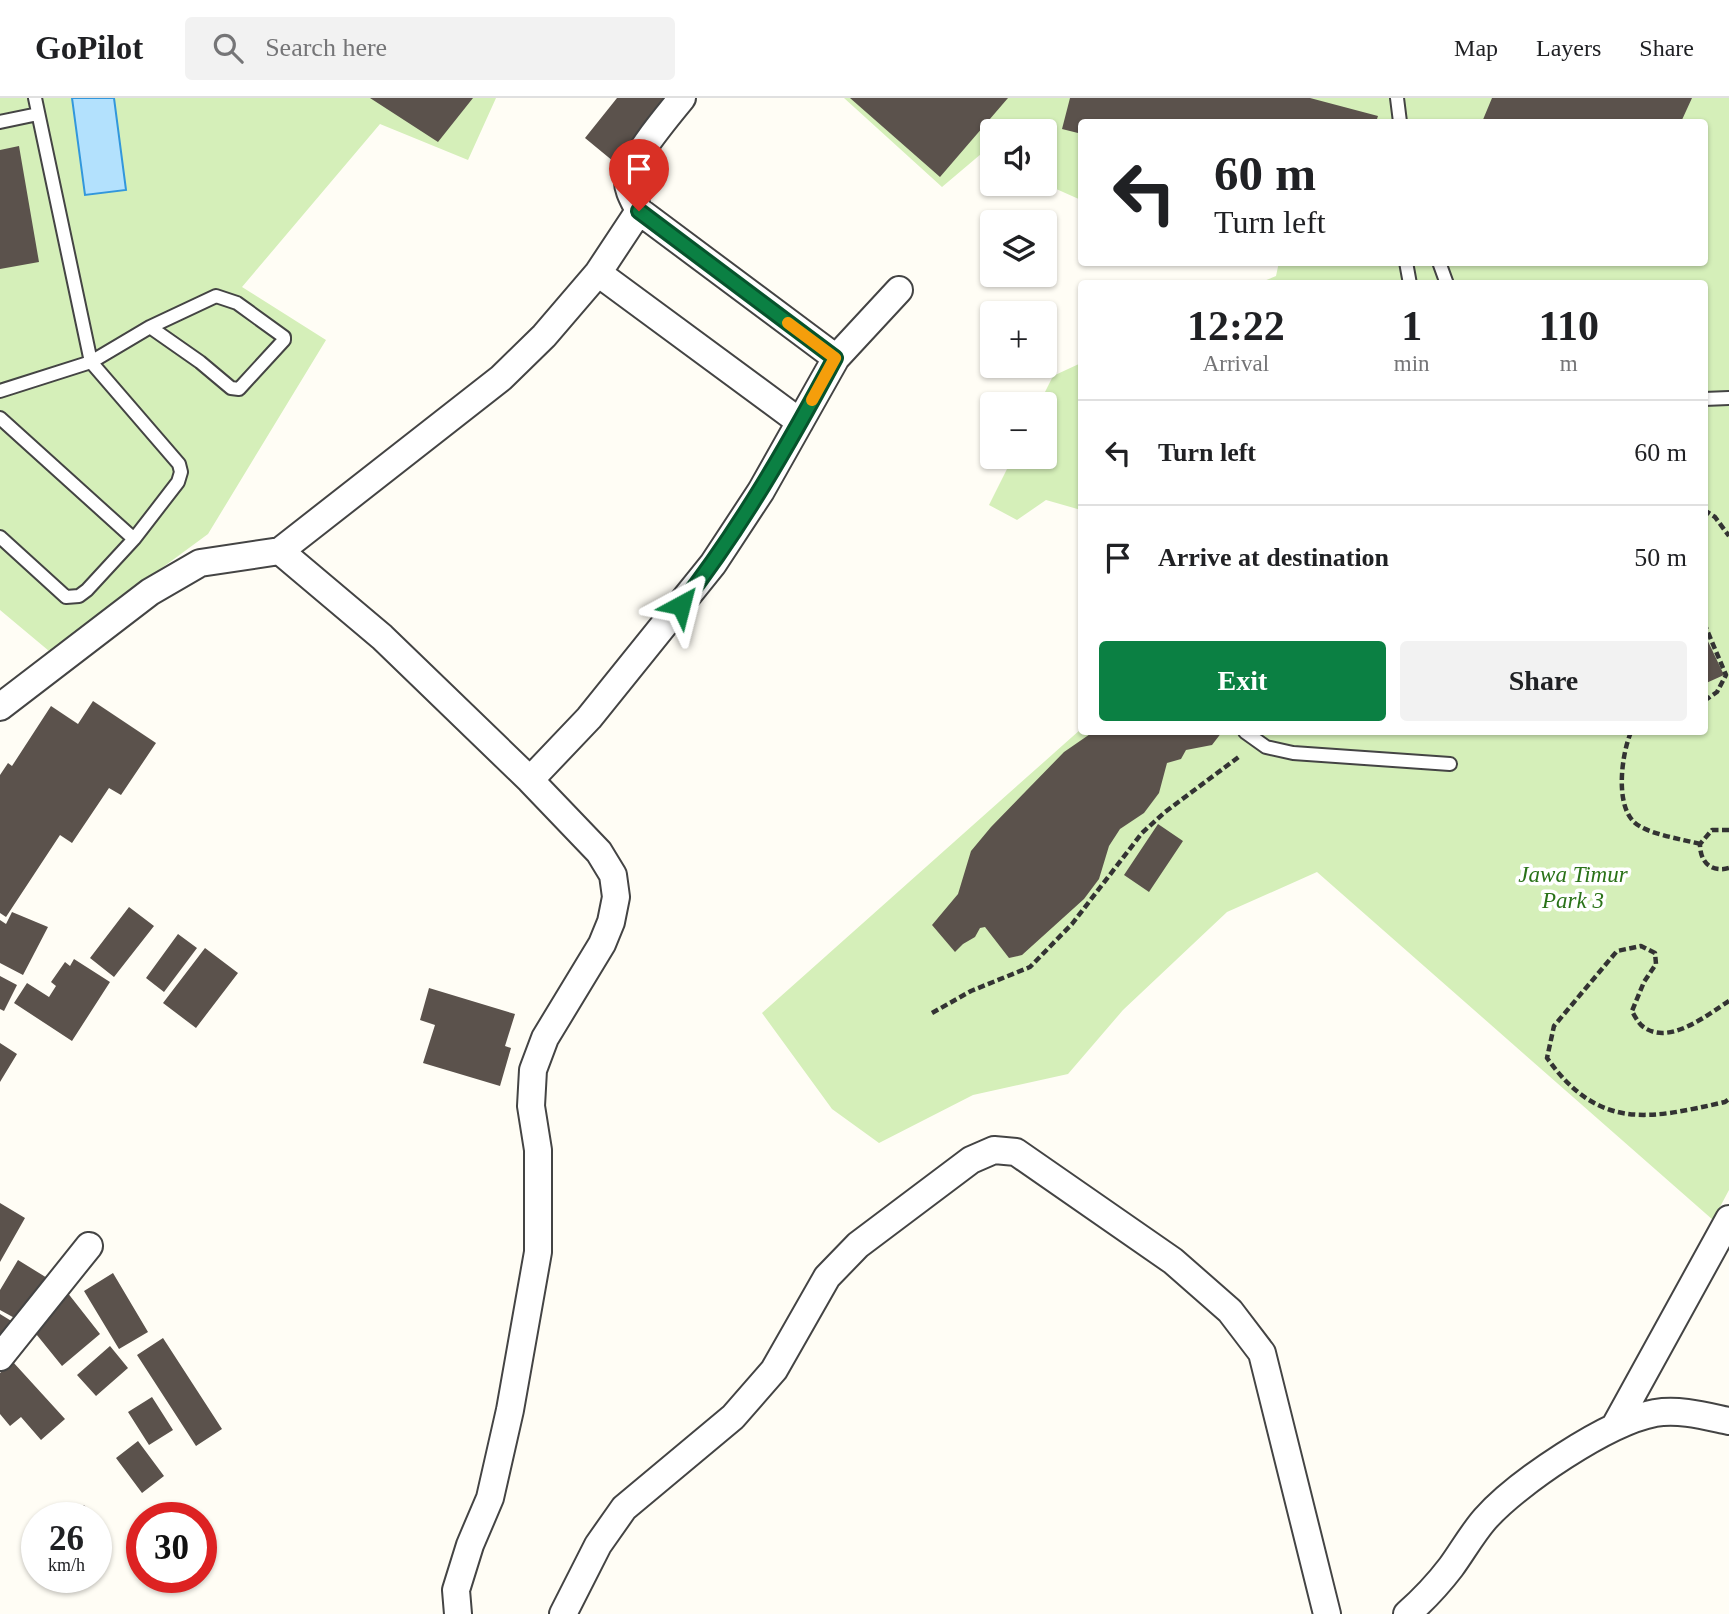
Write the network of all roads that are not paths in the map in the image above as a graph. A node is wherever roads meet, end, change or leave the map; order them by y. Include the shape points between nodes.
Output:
1 (35, 98) edge
2 (682, 98) edge
3 (1397, 98) edge
4 (38, 114) junction
5 (1400, 119) edge
6 (0, 122) edge
7 (639, 211) junction
8 (598, 272) junction
9 (898, 290) dead end
10 (150, 327) junction
11 (835, 358) junction
12 (91, 362) junction
13 (0, 391) edge
14 (1729, 398) edge
15 (1708, 400) edge
16 (0, 418) edge
17 (800, 422) junction
18 (0, 537) edge
19 (134, 539) junction
20 (280, 551) junction
21 (0, 707) edge
22 (1249, 735) edge
23 (1450, 764) dead end
24 (530, 780) junction
25 (1729, 1219) edge
26 (89, 1246) dead end
27 (0, 1357) edge
28 (1729, 1421) edge
29 (1615, 1426) junction
30 (458, 1614) edge
31 (563, 1614) edge
32 (1327, 1614) edge
33 (1407, 1614) edge

1 - 4 lane
2 - 7 street via 630,172 628,181
3 - 5 lane
4 - 6 lane
4 - 12 lane
7 - 8 street
7 - 11 street
8 - 17 street
8 - 20 street via 501,378
9 - 11 street
10 - 10 lane via 216,296 237,303 284,340 239,389 231,388
10 - 12 lane
11 - 17 street
12 - 13 lane
12 - 19 lane via 181,472
14 - 15 lane
16 - 19 lane
17 - 24 street via 713,564 589,718
18 - 19 lane via 66,597 87,590
20 - 21 street via 200,563 150,592
20 - 24 street via 382,637
22 - 23 lane via 1266,747 1293,753
24 - 30 street via 599,852 613,875 616,897 602,944 545,1038 533,1070 538,1252 490,1498 456,1590
25 - 29 street
26 - 27 street
28 - 29 street via 1685,1412 1655,1413
29 - 33 street via 1500,1502 1449,1570
31 - 32 street via 598,1545 624,1508 733,1417 774,1370 827,1277 858,1245 971,1160 994,1150 1016,1152 1173,1261 1230,1311 1262,1353

